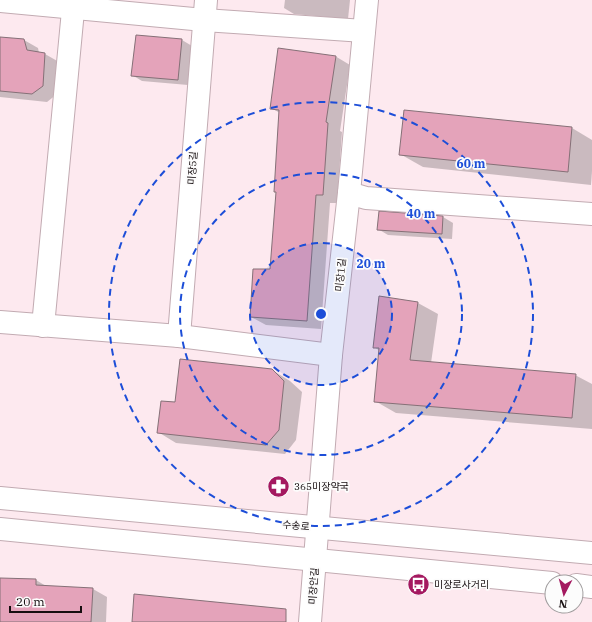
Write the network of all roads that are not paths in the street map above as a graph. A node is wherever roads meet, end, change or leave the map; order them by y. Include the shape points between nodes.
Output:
1 (367, 0) edge
2 (0, 1) edge
3 (73, 4) edge
4 (205, 10) edge
5 (364, 31) junction
6 (349, 193) junction
7 (592, 214) edge
8 (0, 322) edge
9 (43, 326) junction
10 (179, 336) junction
11 (332, 355) junction
12 (0, 498) edge
13 (317, 527) junction
14 (0, 529) edge
15 (592, 553) edge
16 (315, 554) junction
17 (544, 582) edge
18 (310, 622) edge

1 - 5 street, 미장1길
2 - 3 street
3 - 4 street
3 - 9 street
4 - 5 street
4 - 10 street, 미장5길
5 - 6 street, 미장1길
6 - 7 street via 366,198
6 - 11 street, 미장1길
8 - 9 street
9 - 10 street
10 - 11 street
11 - 13 street, 미장1길
12 - 13 street, 수송로
13 - 15 street, 수송로
13 - 16 street, 미장1길
14 - 16 street
16 - 17 street
16 - 18 street, 미장안길

